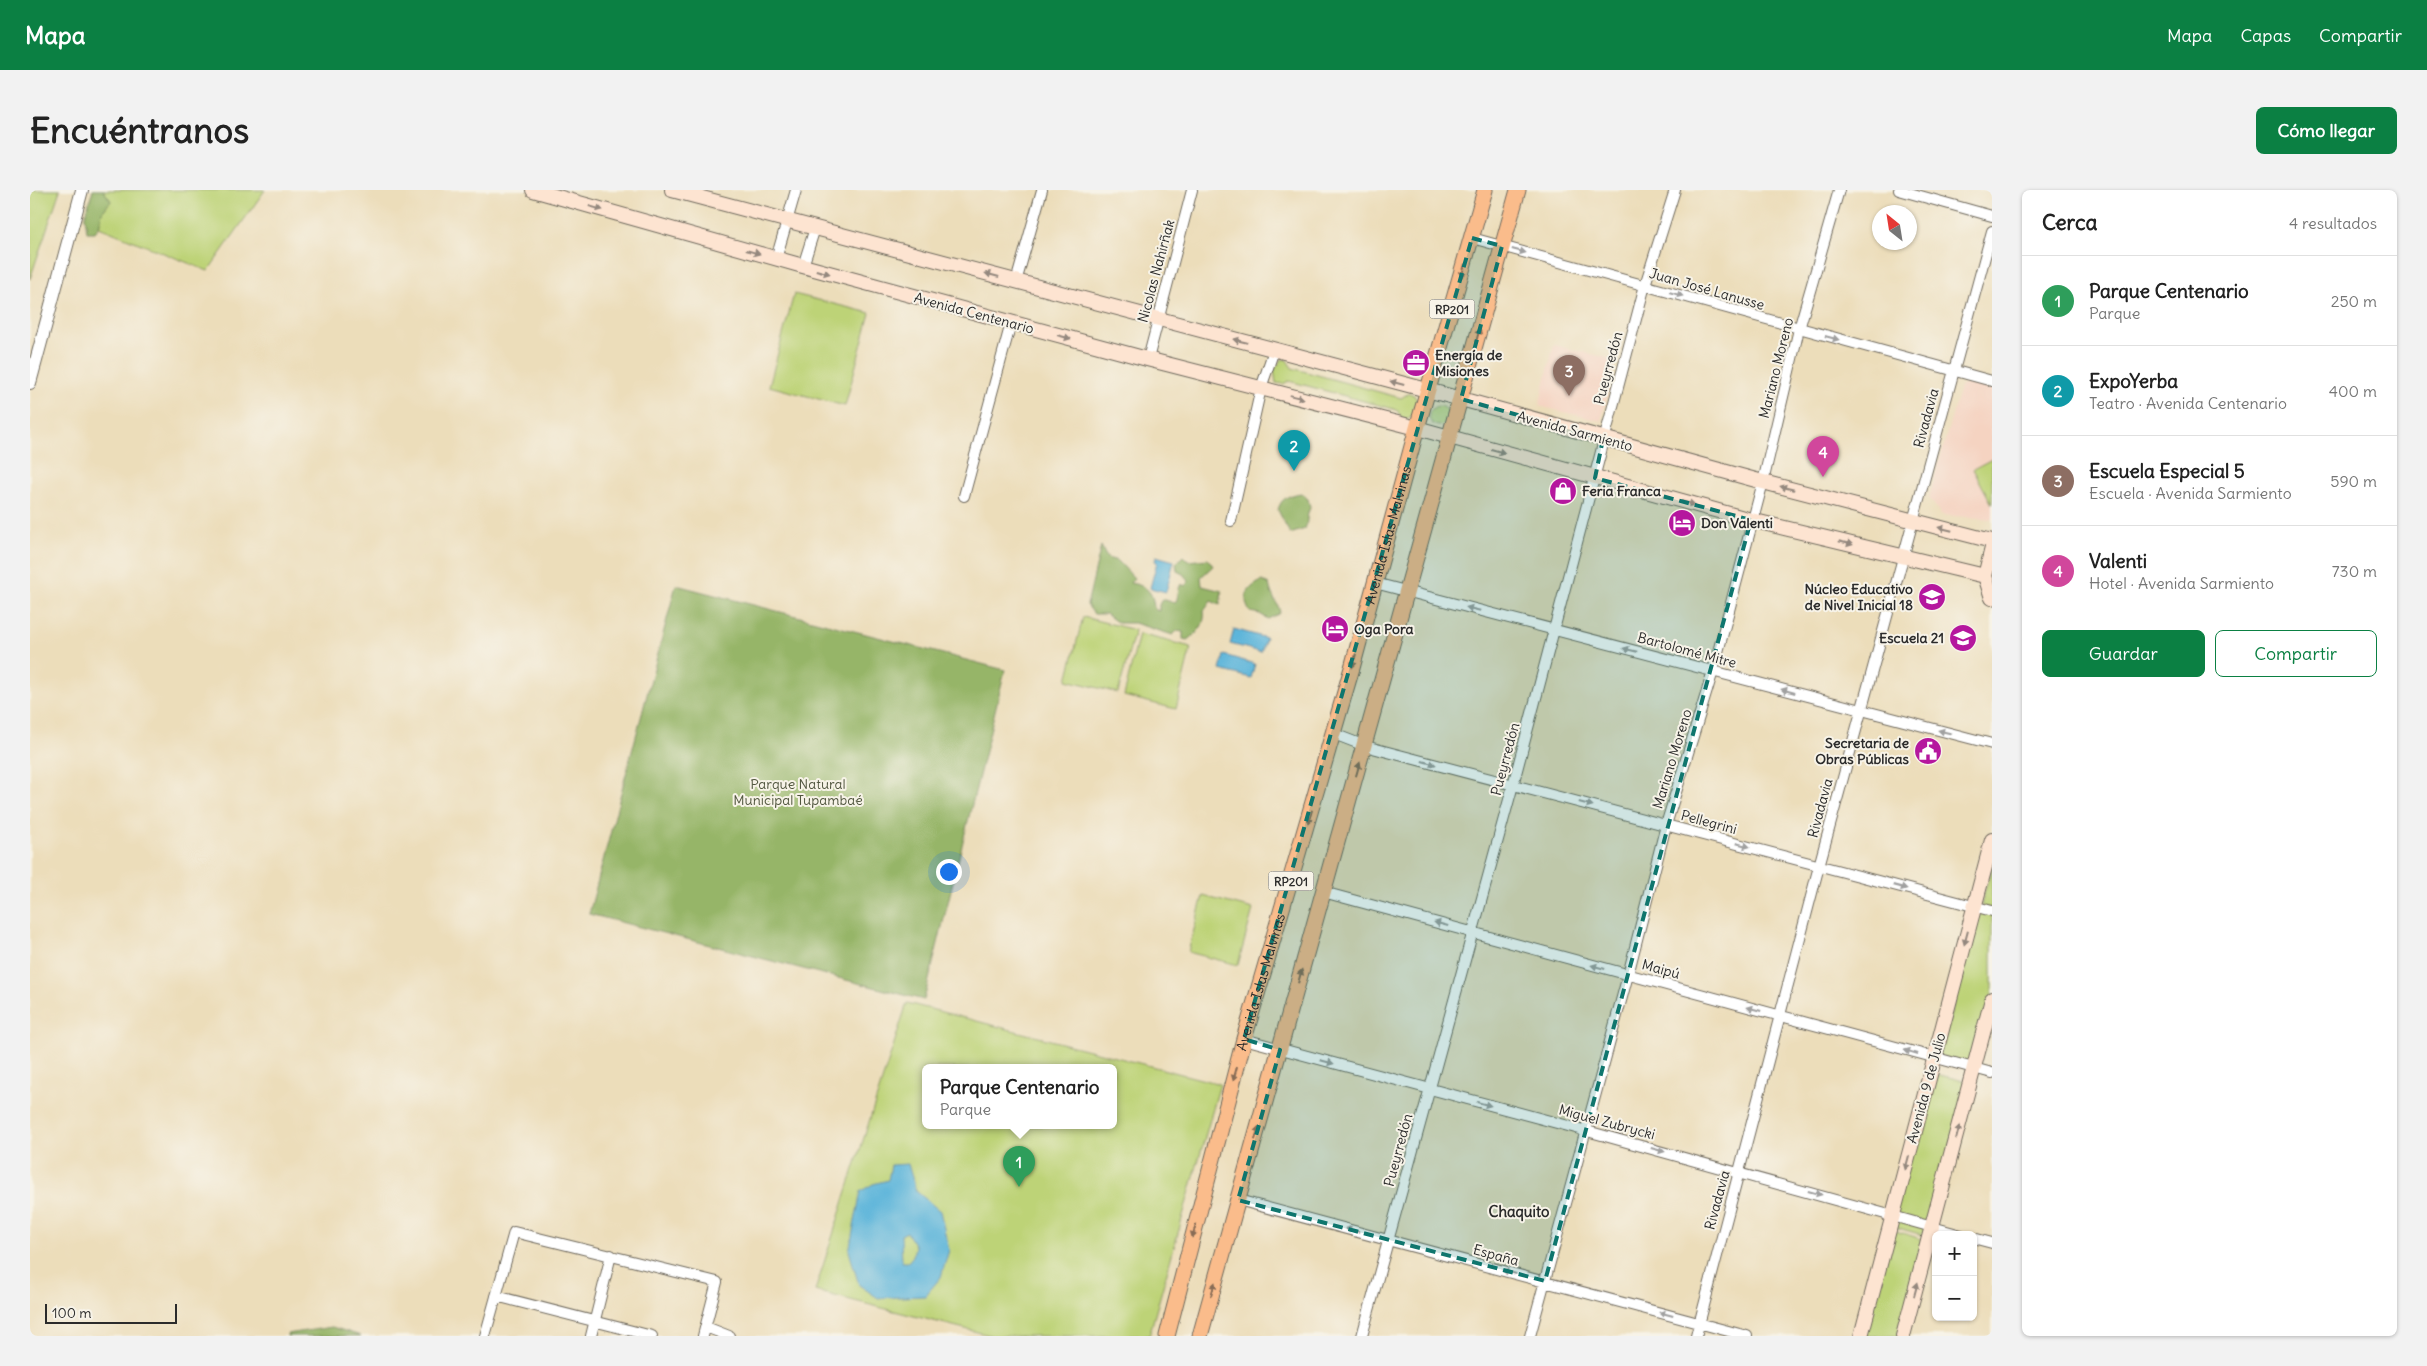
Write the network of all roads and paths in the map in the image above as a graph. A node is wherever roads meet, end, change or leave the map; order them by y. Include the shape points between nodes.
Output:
1 (82, 190) edge
2 (533, 190) edge
3 (672, 190) edge
4 (796, 190) edge
5 (1042, 190) edge
6 (1192, 190) edge
7 (1485, 190) edge
8 (1518, 190) edge
9 (1675, 190) edge
10 (1840, 190) edge
11 (1899, 190) edge
12 (572, 195) edge
13 (1992, 216) edge
14 (787, 221) junction
15 (816, 228) junction
16 (1992, 231) edge
17 (1472, 238) junction
18 (1502, 246) junction
19 (776, 259) junction
20 (803, 266) junction
21 (1016, 282) junction
22 (1645, 285) junction
23 (1158, 320) junction
24 (1011, 323) junction
25 (1799, 329) junction
26 (1274, 350) junction
27 (1148, 360) junction
28 (1953, 370) junction
29 (1992, 380) edge
30 (30, 382) edge
31 (1261, 388) junction
32 (1428, 392) junction
33 (1461, 399) junction
34 (1417, 428) junction
35 (1451, 438) junction
36 (1603, 439) junction
37 (1595, 478) junction
38 (1763, 482) junction
39 (964, 496) dead end
40 (1751, 520) junction
41 (1231, 521) dead end
42 (1914, 521) junction
43 (1992, 541) edge
44 (1992, 548) edge
45 (1903, 557) junction
46 (1985, 576) junction
47 (1375, 583) junction
48 (1407, 592) junction
49 (1992, 598) edge
50 (1553, 630) junction
51 (1713, 671) junction
52 (1861, 711) junction
53 (1334, 734) junction
54 (1992, 744) edge
55 (1365, 746) junction
56 (1513, 785) junction
57 (1666, 825) junction
58 (1992, 840) edge
59 (1819, 866) junction
60 (1323, 892) junction
61 (1975, 906) junction
62 (1992, 911) edge
63 (1471, 932) junction
64 (1628, 975) junction
65 (1992, 999) edge
66 (1780, 1016) junction
67 (1244, 1039) junction
68 (1280, 1050) junction
69 (1934, 1059) junction
70 (1975, 1069) junction
71 (1992, 1073) edge
72 (1429, 1090) junction
73 (1587, 1131) junction
74 (1739, 1172) junction
75 (1238, 1200) junction
76 (1893, 1214) junction
77 (1933, 1227) junction
78 (1947, 1231) edge
79 (1977, 1239) edge
80 (1388, 1240) junction
81 (1992, 1243) edge
82 (611, 1255) junction
83 (1545, 1282) junction
84 (496, 1296) junction
85 (594, 1322) junction
86 (1700, 1323) junction
87 (704, 1332) edge
88 (485, 1336) edge
89 (591, 1336) edge
90 (652, 1336) edge
91 (729, 1336) edge
92 (1167, 1336) edge
93 (1200, 1336) edge
94 (1362, 1336) edge
95 (1530, 1336) edge
96 (1696, 1336) edge
97 (1747, 1336) edge
98 (1860, 1336) edge
99 (1903, 1336) edge

1 - 30 street
2 - 12 main road, Avenida Centenario
3 - 14 main road
4 - 14 street
5 - 21 street
6 - 23 street, Nicolas Nahirñak
7 - 17 main road, RP201
8 - 18 main road, RP201
9 - 22 street, Pueyrredón
10 - 25 street, Mariano Moreno
11 - 13 street
12 -> 19 main road, Avenida Centenario
14 - 15 main road
14 - 19 street
15 - 20 street
21 -> 15 main road
16 - 28 street, Rivadavia
17 - 18 street, Juan José Lanusse
17 -> 32 main road, RP201
18 -> 22 street, Juan José Lanusse
33 -> 18 main road, RP201
19 - 20 main road, Avenida Centenario
20 -> 24 main road, Avenida Centenario
21 - 23 main road
22 -> 25 street, Juan José Lanusse
22 - 36 street, Pueyrredón
26 -> 23 main road, Avenida Sarmiento
23 - 27 street, Nicolas Nahirñak
24 -> 27 main road, Avenida Centenario
24 - 39 street
25 -> 28 street, Juan José Lanusse
25 - 38 street, Mariano Moreno
26 - 31 street
32 -> 26 main road, Avenida Sarmiento
27 - 31 main road, Avenida Centenario
28 - 29 street, Juan José Lanusse
28 - 42 street, Rivadavia
31 -> 34 main road, Avenida Centenario
31 - 41 street
32 - 33 main road, Avenida Sarmiento
32 - 34 main road, RP201
33 - 35 main road, RP201
33 - 36 main road, Avenida Sarmiento
34 - 35 main road
34 - 47 main road, Avenida Islas Malvinas / RP201
35 -> 37 main road
35 - 48 main road, RP201
36 - 37 street, Pueyrredón
36 - 38 main road, Avenida Sarmiento
37 -> 40 main road
37 - 50 street, Pueyrredón
38 - 40 street, Mariano Moreno
42 -> 38 main road, Avenida Sarmiento
40 -> 45 main road
40 - 51 street, Mariano Moreno
43 -> 42 main road, Avenida Sarmiento
42 - 45 street, Rivadavia
44 - 46 main road
45 - 46 main road
45 - 52 street, Rivadavia
46 - 49 main road
47 - 48 street, Bartolomé Mitre
47 -> 53 main road, Avenida Islas Malvinas / RP201
50 -> 48 street, Bartolomé Mitre
48 - 55 main road, RP201
51 -> 50 street, Bartolomé Mitre
50 - 56 street, Pueyrredón
52 -> 51 street, Bartolomé Mitre
51 - 57 street, Mariano Moreno
54 -> 52 street, Bartolomé Mitre
52 - 59 street, Rivadavia
53 - 55 street, Pellegrini
53 -> 67 main road, Avenida Islas Malvinas / RP201
55 -> 56 street, Pellegrini
60 -> 55 main road, RP201
56 -> 57 street, Pellegrini
56 - 63 street, Pueyrredón
57 -> 59 street, Pellegrini
57 - 64 street, Mariano Moreno
58 - 61 main road, Avenida 9 de Julio
59 -> 61 street, Pellegrini
59 - 66 street, Rivadavia
63 -> 60 street, Maipú
68 -> 60 main road, RP201
61 - 62 street, Pellegrini
61 -> 69 main road, Avenida 9 de Julio
64 -> 63 street, Maipú
63 - 72 street, Pueyrredón
66 -> 64 street, Maipú
64 - 73 street, Mariano Moreno
65 - 70 main road
69 -> 66 street, Maipú
66 - 74 street, Rivadavia
67 - 68 street, Miguel Zubrycki
67 -> 92 main road, Avenida Islas Malvinas / RP201
68 -> 72 street, Miguel Zubrycki
75 -> 68 main road, RP201
69 - 70 street, Maipú
69 -> 76 main road, Avenida 9 de Julio
70 - 71 street, Maipú
77 -> 70 main road
72 -> 73 street, Miguel Zubrycki
72 - 80 street, Pueyrredón
73 -> 74 street, Miguel Zubrycki
73 - 83 street, Mariano Moreno
74 -> 76 street, Miguel Zubrycki
74 - 86 street, Rivadavia
80 -> 75 street, España
93 -> 75 main road, RP201
76 - 77 street, Miguel Zubrycki
76 - 98 main road, Avenida 9 de Julio
77 - 78 street, Miguel Zubrycki
99 -> 77 main road
79 - 81 street
83 -> 80 street, España
80 - 94 street, Pueyrredón
82 - 84 street via 514,1232
82 - 85 street
82 - 87 street via 718,1282
86 -> 83 street, España
83 - 95 street, Mariano Moreno
84 - 85 street
84 - 88 street
85 - 89 street
85 - 90 street
86 - 96 street, Rivadavia
86 - 97 street, España
87 - 91 street

